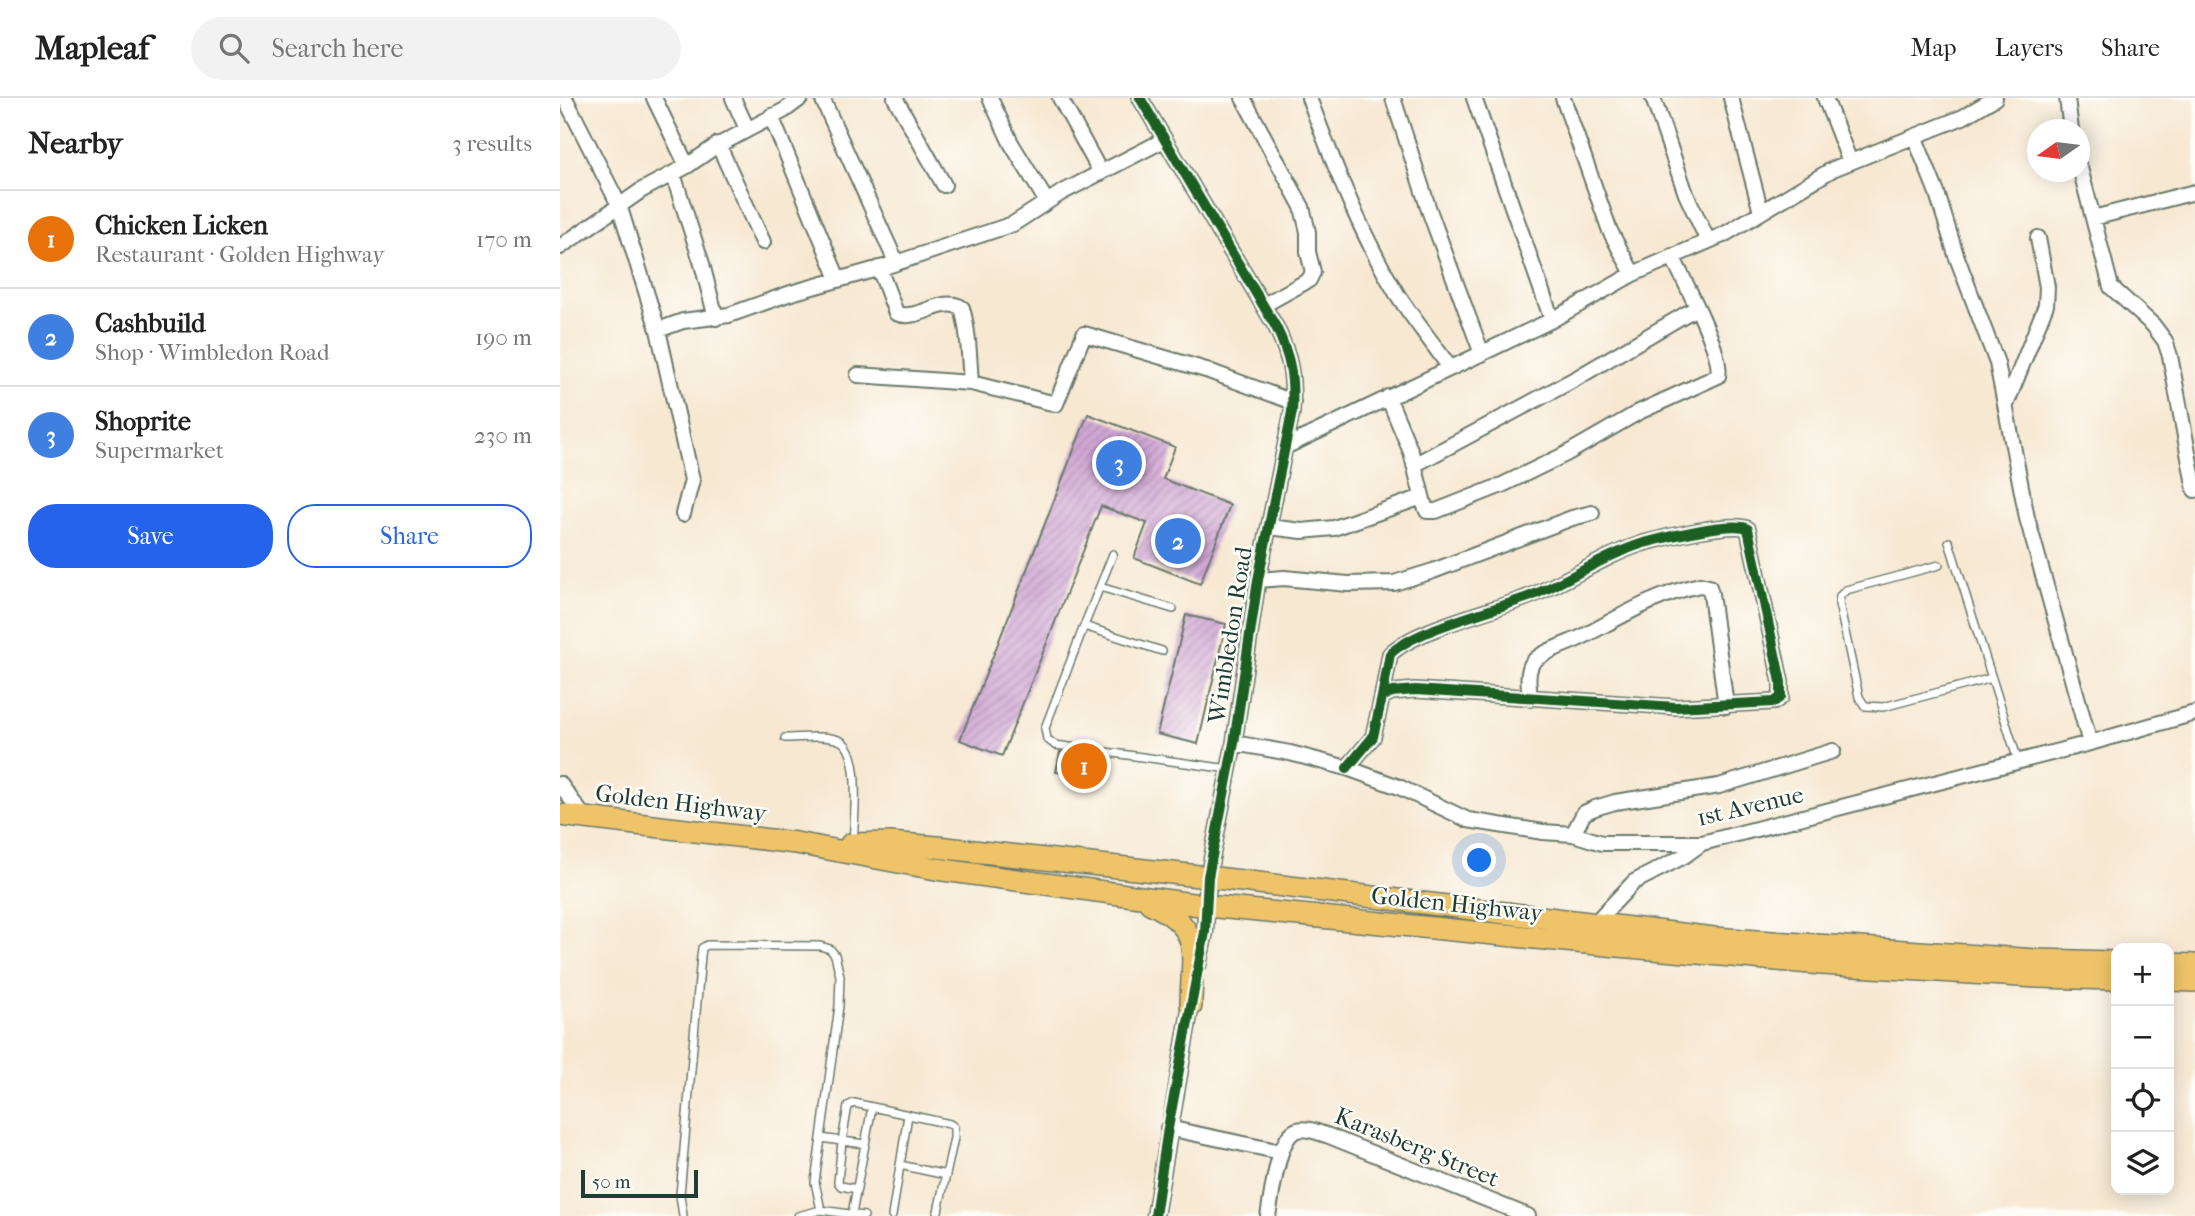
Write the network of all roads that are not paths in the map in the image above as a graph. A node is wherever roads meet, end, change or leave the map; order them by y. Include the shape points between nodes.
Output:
1 (565, 98) edge
2 (654, 98) edge
3 (733, 98) edge
4 (802, 98) edge
5 (822, 98) edge
6 (895, 98) edge
7 (990, 98) edge
8 (1060, 98) edge
9 (1140, 98) edge
10 (1243, 98) edge
11 (1309, 98) edge
12 (1394, 98) edge
13 (1474, 98) edge
14 (1563, 98) edge
15 (1653, 98) edge
16 (1731, 98) edge
17 (1825, 98) edge
18 (1995, 98) edge
19 (2067, 98) edge
20 (771, 116) junction
21 (2070, 119) edge
22 (747, 129) junction
23 (1914, 138) junction
24 (1164, 140) junction
25 (718, 145) junction
26 (1850, 162) junction
27 (687, 166) junction
28 (1101, 173) junction
29 (673, 174) junction
30 (2084, 182) edge
31 (944, 185) dead end
32 (2195, 191) edge
33 (1047, 202) junction
34 (619, 205) junction
35 (1761, 212) junction
36 (2093, 218) junction
37 (2038, 238) dead end
38 (1708, 241) junction
39 (764, 242) dead end
40 (560, 247) edge
41 (1672, 256) junction
42 (896, 262) junction
43 (879, 268) junction
44 (1633, 274) junction
45 (838, 279) junction
46 (1264, 305) junction
47 (1696, 308) junction
48 (716, 318) junction
49 (1552, 320) junction
50 (658, 330) junction
51 (1482, 354) junction
52 (1450, 368) junction
53 (858, 375) dead end
54 (971, 383) junction
55 (1388, 397) junction
56 (1293, 402) junction
57 (2006, 405) junction
58 (1285, 447) junction
59 (1414, 465) junction
60 (2195, 491) edge
61 (1422, 497) junction
62 (1592, 513) dead end
63 (683, 514) dead end
64 (1269, 527) junction
65 (1949, 542) dead end
66 (1113, 555) dead end
67 (1939, 565) dead end
68 (1258, 580) junction
69 (1100, 587) junction
70 (1173, 609) dead end
71 (1084, 626) junction
72 (1162, 651) dead end
73 (1992, 678) junction
74 (1382, 697) junction
75 (1530, 699) junction
76 (1726, 706) junction
77 (2195, 713) edge
78 (785, 738) dead end
79 (1234, 743) junction
80 (2090, 743) junction
81 (1833, 751) dead end
82 (2018, 762) junction
83 (1347, 768) junction
84 (1229, 769) junction
85 (560, 784) edge
86 (560, 815) edge
87 (584, 817) junction
88 (1573, 834) junction
89 (796, 843) junction
90 (1702, 843) junction
91 (853, 844) junction
92 (1208, 877) junction
93 (1136, 897) junction
94 (1207, 906) junction
95 (1594, 924) junction
96 (2111, 962) edge
97 (2174, 964) edge
98 (2195, 965) edge
99 (2111, 979) edge
100 (2174, 980) edge
101 (2195, 981) edge
102 (1191, 1006) junction
103 (872, 1107) junction
104 (908, 1115) junction
105 (1168, 1128) junction
106 (821, 1138) junction
107 (842, 1141) junction
108 (864, 1144) junction
109 (1281, 1152) junction
110 (900, 1165) junction
111 (946, 1175) junction
112 (857, 1189) junction
113 (821, 1210) junction
114 (852, 1214) junction
115 (683, 1216) edge
116 (798, 1216) edge
117 (864, 1216) edge
118 (892, 1216) edge
119 (937, 1216) edge
120 (1154, 1216) edge
121 (1268, 1216) edge
122 (1528, 1216) edge

1 - 34 street
2 - 27 street
3 - 22 street
4 - 20 street
5 - 42 street
6 - 31 street
7 - 33 street
8 - 28 street
9 - 24 street, Wimbledon Road
10 - 46 street via 1302,207 1313,272 1309,280
11 - 52 street via 1379,261
12 - 51 street
13 - 49 street
14 - 44 street via 1610,231
15 - 38 street via 1686,194
16 - 35 street
17 - 26 street
18 - 23 street
19 - 21 street
20 - 22 street
20 - 45 street
22 - 25 street
23 - 26 street
23 - 57 street via 1997,363
24 - 28 street
24 - 46 street, Wimbledon Road
25 - 27 street
25 - 39 street
26 - 35 street
27 - 29 street
28 - 33 street
29 - 34 street
29 - 48 street
30 - 36 street
32 - 36 street
33 - 42 street via 1013,224
34 - 40 street
34 - 50 street
35 - 38 street
36 - 60 street via 2111,287 2165,341
37 - 57 street via 2046,305
38 - 41 street
41 - 44 street
41 - 47 street
42 - 43 street
43 - 45 street
43 - 54 street via 896,313 907,316 951,304 962,308 970,340
44 - 49 street
45 - 48 street
46 - 56 street, Wimbledon Road via 1290,361
47 - 59 street
47 - 61 street via 1717,355 1718,376 1502,485 1436,511 1427,511
48 - 50 street via 683,321
49 - 51 street
50 - 63 street via 692,480
51 - 52 street
52 - 55 street
53 - 54 street
54 - 56 street via 1056,404 1084,334 1206,370
55 - 58 street
55 - 59 street
56 - 58 street, Wimbledon Road
57 - 80 street via 2027,518
58 - 64 street, Wimbledon Road
59 - 61 street
61 - 64 street via 1334,528
62 - 68 street via 1394,583
64 - 68 street, Wimbledon Road
65 - 73 lane
66 - 69 lane
67 - 73 lane via 1846,590 1840,596 1860,697 1866,706 1882,707
68 - 79 street, Wimbledon Road
69 - 70 lane
69 - 71 lane
71 - 72 lane
71 - 84 lane via 1045,728 1047,739 1055,746
73 - 82 lane
74 - 75 street via 1415,690
74 - 76 street via 1390,654 1404,643 1531,596 1642,544 1743,525 1754,545 1781,697 1770,703
74 - 83 street via 1373,737
75 - 76 street
75 - 76 street via 1528,676 1537,658 1636,607 1700,585 1709,587 1711,594
77 - 80 street, 1st Avenue
78 - 91 lane via 830,739 842,742 850,753 854,766
79 - 83 street, 1st Avenue
79 - 84 street, Wimbledon Road
80 - 82 street, 1st Avenue
81 - 88 street via 1719,786 1595,808 1584,813
82 - 90 street, 1st Avenue
83 - 88 street, 1st Avenue via 1468,820
84 - 92 street, Wimbledon Road
85 - 87 street
86 - 87 main road, Golden Highway
87 - 89 main road, Golden Highway
88 - 90 street, 1st Avenue via 1602,843
89 - 91 main road, Golden Highway
89 - 93 main road, Golden Highway via 936,869
90 - 95 street via 1634,882
91 - 92 main road, Golden Highway via 937,848
92 - 94 street, Wimbledon Road
92 - 95 main road, Golden Highway
93 - 94 main road, Golden Highway
93 - 102 main road via 1175,916 1191,938
94 - 99 main road, Golden Highway via 1822,964
94 - 102 street, Wimbledon Road
95 - 96 main road, Golden Highway via 1714,938
97 - 98 main road
100 - 101 main road
102 - 105 street, Wimbledon Road
103 - 104 lane
103 - 107 lane via 848,1106
103 - 108 lane
104 - 110 lane
104 - 111 lane via 954,1127
105 - 109 street
105 - 120 street, Wimbledon Road
106 - 107 lane
106 - 113 lane via 815,1182
106 - 115 lane via 839,1006 835,955 820,946 704,946 680,1195
107 - 108 lane
107 - 112 lane via 838,1182
108 - 112 lane
109 - 121 street
109 - 122 street, Karasberg Street via 1292,1133 1310,1130
110 - 111 lane
110 - 118 lane
111 - 119 lane
112 - 114 lane
113 - 114 lane
113 - 116 lane
114 - 117 lane

